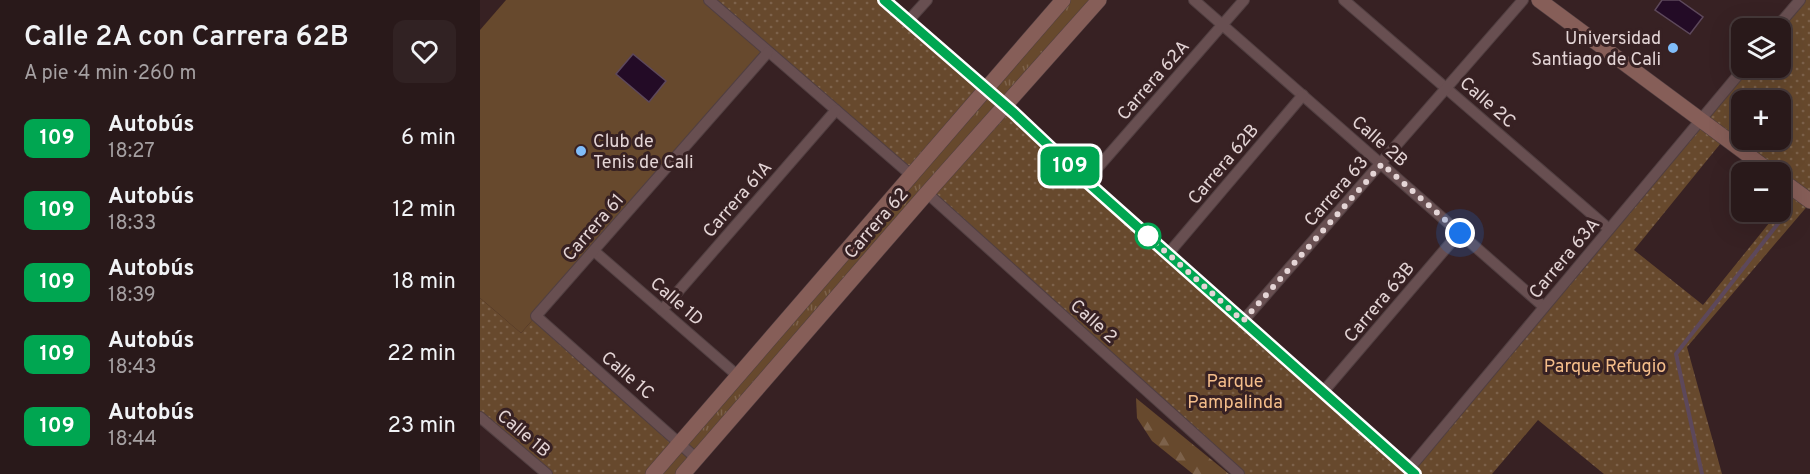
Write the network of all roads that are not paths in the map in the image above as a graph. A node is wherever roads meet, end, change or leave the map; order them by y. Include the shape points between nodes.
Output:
1 (709, 0) edge
2 (884, 0) edge
3 (927, 0) edge
4 (1063, 0) edge
5 (1099, 0) edge
6 (1194, 0) edge
7 (1244, 0) edge
8 (1344, 0) edge
9 (1523, 0) edge
10 (1539, 0) edge
11 (1800, 0) edge
12 (1785, 18) edge
13 (908, 21) junction
14 (1223, 25) junction
15 (768, 51) junction
16 (1736, 78) edge
17 (1446, 88) junction
18 (986, 89) junction
19 (1303, 95) junction
20 (1005, 105) junction
21 (836, 110) junction
22 (1701, 120) junction
23 (1756, 162) edge
24 (1382, 164) junction
25 (911, 175) junction
26 (1086, 181) junction
27 (1791, 188) edge
28 (927, 193) junction
29 (1810, 201) edge
30 (1610, 229) junction
31 (1460, 233) junction
32 (594, 251) junction
33 (1168, 254) junction
34 (821, 279) junction
35 (839, 296) junction
36 (1544, 307) junction
37 (662, 310) junction
38 (536, 316) joint
39 (1243, 321) junction
40 (738, 376) junction
41 (1323, 392) junction
42 (480, 417) edge
43 (680, 443) junction
44 (697, 459) junction
45 (1412, 471) edge
46 (547, 474) edge
47 (653, 474) edge
48 (683, 474) edge
49 (1239, 474) edge

1 - 15 street
2 - 13 street
3 - 13 street
4 - 18 street, Carrera 62
5 - 20 street, Carrera 62
6 - 14 street, Calle 2B
7 - 14 street, Carrera 62A
8 - 17 street, Calle 2C
9 - 17 street, Carrera 63
10 - 22 street
11 - 12 street
13 - 18 street
14 - 19 street, Calle 2B
14 - 26 street, Carrera 62A
15 - 21 street
15 - 32 street, Carrera 61
16 - 22 street, Carrera 63A
17 - 24 street, Carrera 63
17 - 30 street, Calle 2C
18 - 20 street
18 - 25 street, Carrera 62
19 - 24 street, Calle 2B
19 - 33 street, Carrera 62B
20 - 26 street
20 - 28 street, Carrera 62
21 - 25 street
21 - 37 street, Carrera 61A
22 - 23 street
22 - 30 street, Carrera 63A
24 - 31 street, Calle 2B
24 - 39 street, Carrera 63
25 - 34 street, Carrera 62
26 - 33 street
27 - 29 street
28 - 35 street, Carrera 62
28 - 49 street, Calle 2
30 - 36 street, Carrera 63A
31 - 36 street, Calle 2B
31 - 41 street, Carrera 63B
32 - 37 street, Calle 1D
32 - 38 street, Carrera 61
33 - 39 street
34 - 35 street
34 - 40 street, Carrera 62
35 - 44 street, Carrera 62
36 - 45 street, Carrera 63A
37 - 40 street, Calle 1D
38 - 43 street, Calle 1C
39 - 41 street
40 - 43 street, Carrera 62
41 - 45 street
42 - 46 street, Calle 1B
43 - 44 street, Calle 1C
43 - 47 street, Carrera 62
44 - 48 street, Carrera 62

